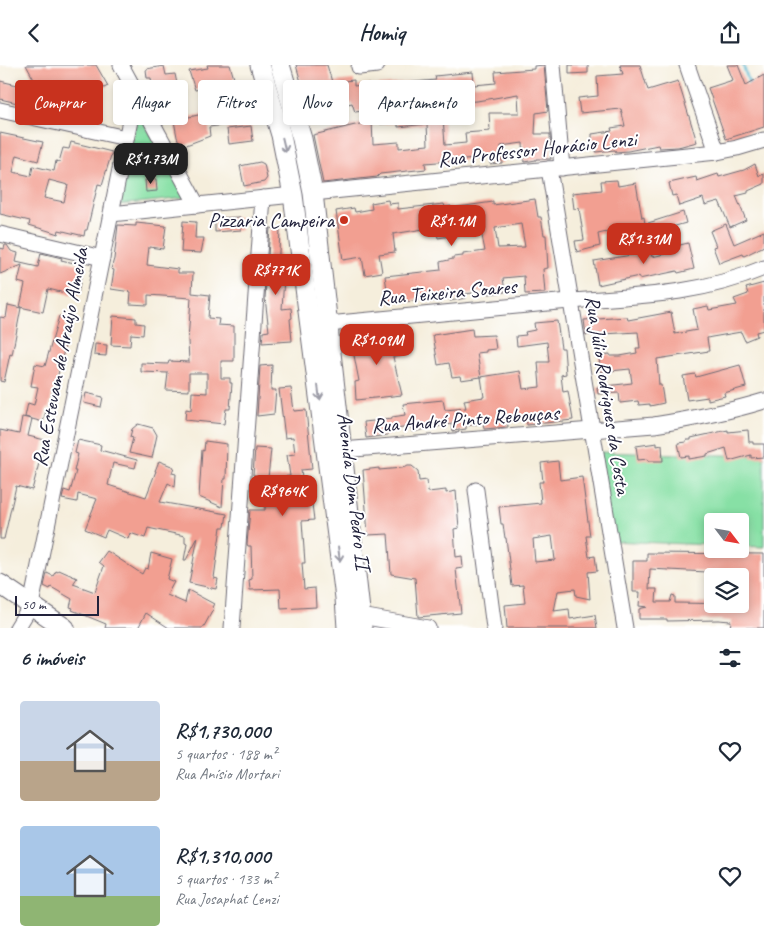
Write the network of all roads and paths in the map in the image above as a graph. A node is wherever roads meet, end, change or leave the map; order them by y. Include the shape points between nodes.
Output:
1 (121, 65) edge
2 (260, 65) edge
3 (280, 65) edge
4 (377, 65) edge
5 (554, 65) edge
6 (687, 65) edge
7 (359, 67) dead end
8 (130, 80) edge
9 (0, 110) edge
10 (129, 125) edge
11 (154, 125) edge
12 (126, 138) junction
13 (764, 140) edge
14 (717, 152) junction
15 (555, 168) junction
16 (312, 193) junction
17 (293, 195) junction
18 (263, 198) junction
19 (197, 205) junction
20 (111, 213) junction
21 (0, 235) edge
22 (102, 258) junction
23 (764, 268) edge
24 (571, 301) junction
25 (328, 324) junction
26 (764, 401) edge
27 (592, 430) junction
28 (342, 450) junction
29 (476, 490) dead end
30 (0, 585) edge
31 (32, 605) junction
32 (356, 624) edge
33 (17, 628) edge
34 (65, 628) edge
35 (232, 628) edge
36 (428, 628) edge
37 (494, 628) edge
38 (625, 628) edge

1 - 8 street
2 -> 17 main road, Avenida Dom Pedro II via 281,135
3 - 16 main road, Avenida Dom Pedro II via 302,139
4 - 7 street
5 - 15 street, Rua Júlio Rodrigues da Costa
6 - 14 street
9 - 12 street
10 - 12 street, Rua Estevam de Araújo Almeida
11 - 19 street
12 - 20 street, Rua Estevam de Araújo Almeida
13 - 14 street, Rua Professor Horácio Lenzi
14 - 15 street, Rua Professor Horácio Lenzi
15 - 16 street, Rua Professor Horácio Lenzi
15 - 24 street, Rua Júlio Rodrigues da Costa
16 - 25 main road, Avenida Dom Pedro II
17 - 18 street
17 -> 32 main road, Avenida Dom Pedro II via 335,519
18 - 19 street
18 - 35 street
19 - 20 street
20 - 22 street, Rua Estevam de Araújo Almeida
21 - 22 street
22 - 31 street, Rua Estevam de Araújo Almeida
23 - 24 street, Rua Teixeira Soares via 687,291
24 - 25 street, Rua Teixeira Soares
24 - 27 street, Rua Júlio Rodrigues da Costa
25 - 28 main road, Avenida Dom Pedro II
26 - 27 street, Rua André Pinto Rebouças via 693,419
27 - 28 street, Rua André Pinto Rebouças
27 - 38 street, Rua Júlio Rodrigues da Costa
28 - 32 main road, Avenida Dom Pedro II
29 - 37 street
30 - 31 main road
31 - 33 street, Rua Estevam de Araújo Almeida
31 - 34 main road
32 - 36 street

